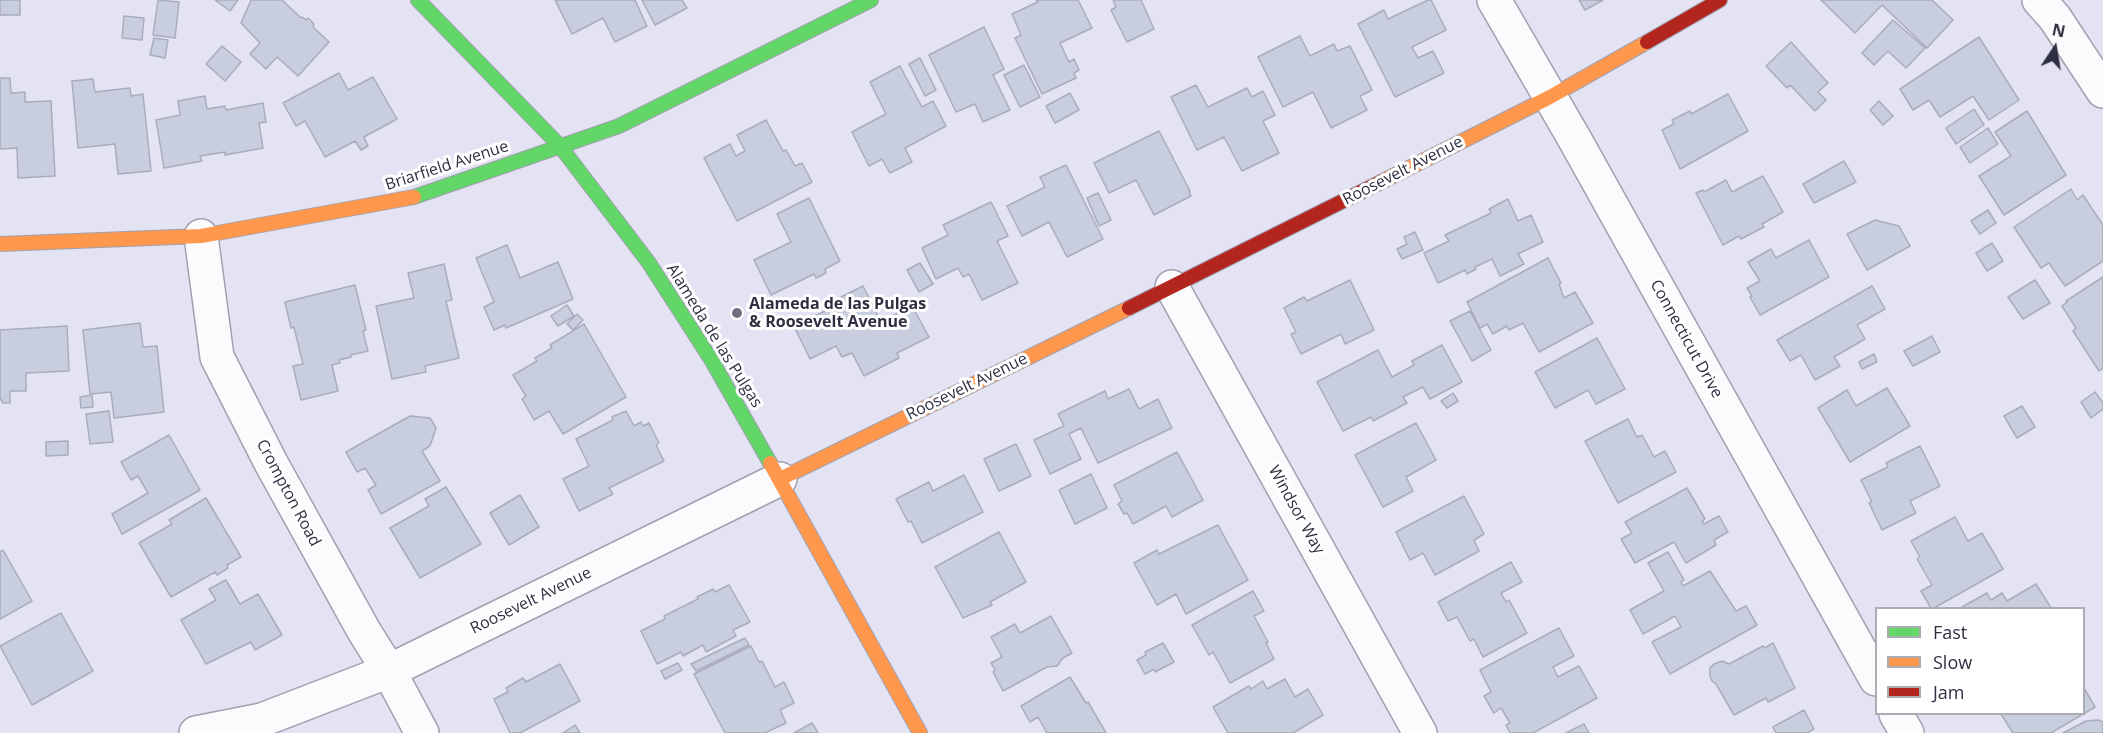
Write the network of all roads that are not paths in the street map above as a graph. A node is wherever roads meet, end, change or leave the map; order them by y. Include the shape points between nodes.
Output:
1 (418, 0) edge
2 (871, 0) edge
3 (1494, 0) edge
4 (1720, 0) edge
5 (2039, 0) edge
6 (2103, 92) edge
7 (1550, 97) junction
8 (560, 146) junction
9 (201, 236) junction
10 (0, 244) edge
11 (1172, 287) junction
12 (780, 479) junction
13 (389, 671) junction
14 (1875, 677) edge
15 (1897, 715) edge
16 (196, 733) edge
17 (423, 733) edge
18 (920, 733) edge
19 (1420, 733) edge
20 (1906, 733) edge

1 - 8 street, Alameda de las Pulgas
2 - 8 street, Briarfield Avenue via 619,126
3 - 7 street, Connecticut Drive
4 - 7 street, Roosevelt Avenue
5 - 6 street
7 - 11 street, Roosevelt Avenue
7 - 14 street, Connecticut Drive
8 - 9 street, Briarfield Avenue via 408,200
8 - 12 street, Alameda de las Pulgas via 649,263 712,361
9 - 10 street, Briarfield Avenue
9 - 13 street, Crompton Road via 217,357 271,463
11 - 12 street, Roosevelt Avenue
11 - 19 street, Windsor Way
12 - 13 street, Roosevelt Avenue
12 - 18 street, Alameda de las Pulgas
13 - 16 street, Roosevelt Avenue via 262,720
13 - 17 street, Crompton Road
15 - 20 street

